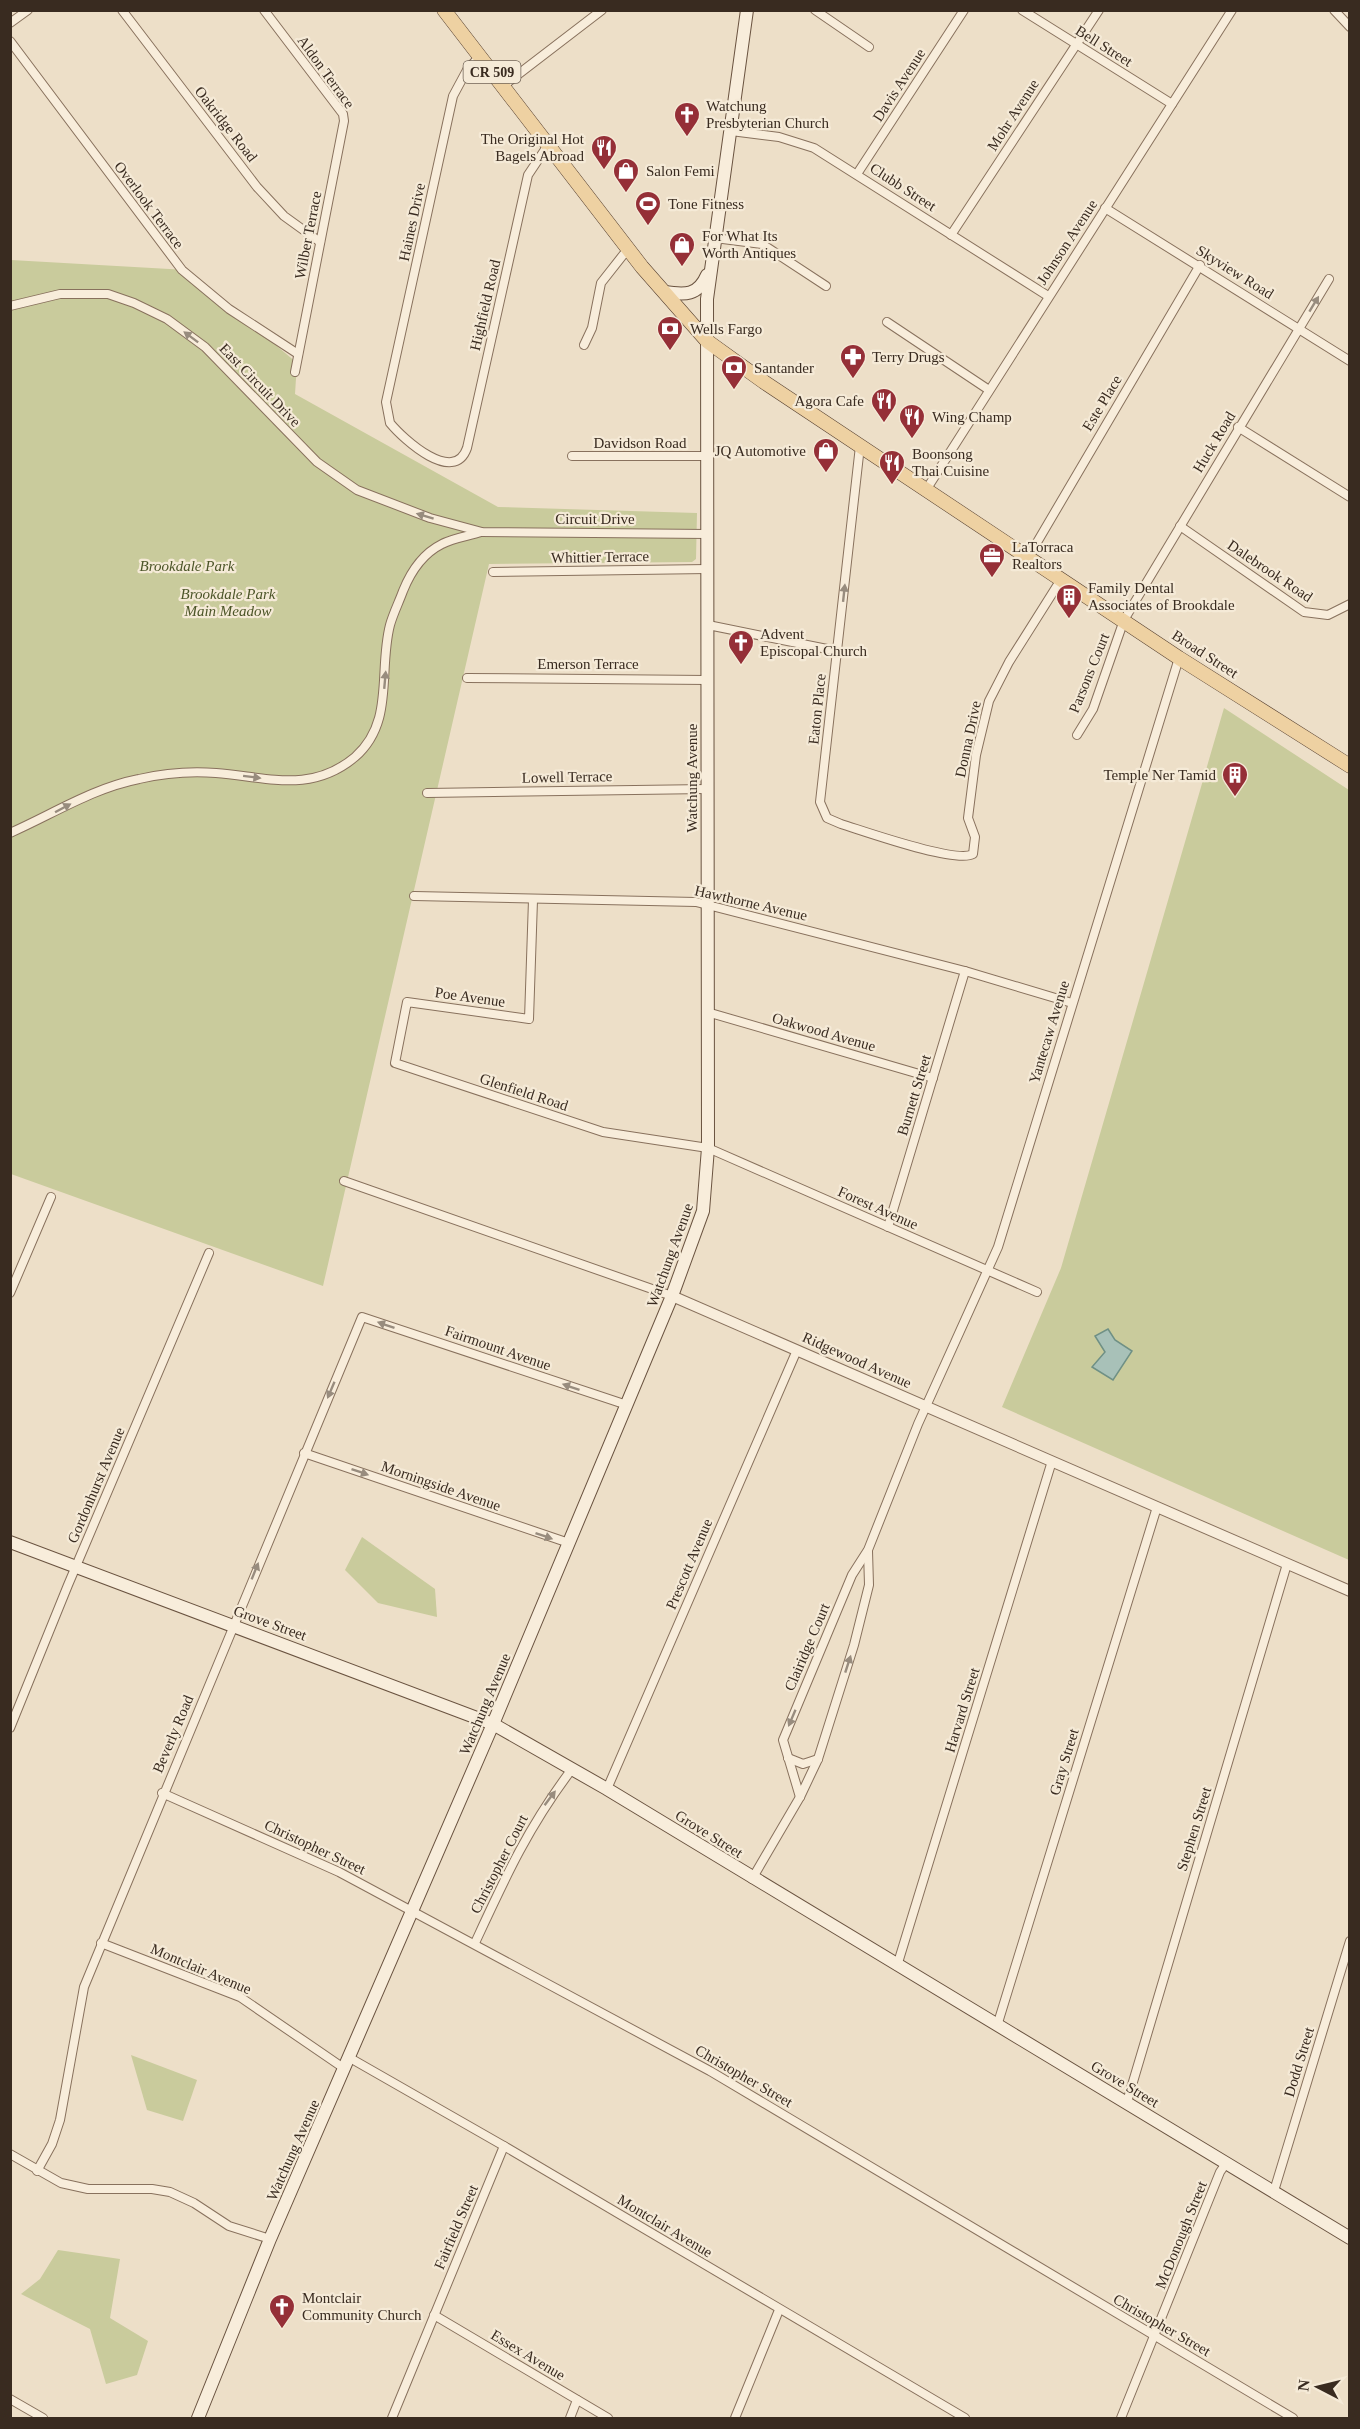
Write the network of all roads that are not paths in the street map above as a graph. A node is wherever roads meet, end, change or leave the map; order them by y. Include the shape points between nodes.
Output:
1 (28, 10) edge
2 (122, 10) edge
3 (264, 10) edge
4 (444, 10) edge
5 (602, 10) edge
6 (747, 10) edge
7 (814, 10) edge
8 (964, 10) edge
9 (1022, 10) edge
10 (1099, 10) edge
11 (1232, 10) edge
12 (1334, 10) edge
13 (590, 14) edge
14 (10, 23) edge
15 (1350, 27) edge
16 (10, 41) edge
17 (1076, 44) junction
18 (869, 47) dead end
19 (480, 56) junction
20 (503, 86) junction
21 (1172, 104) junction
22 (344, 121) joint
23 (731, 131) junction
24 (548, 145) junction
25 (857, 174) junction
26 (1106, 208) junction
27 (951, 235) junction
28 (715, 238) junction
29 (320, 242) junction
30 (627, 250) junction
31 (711, 266) junction
32 (1200, 266) junction
33 (1329, 279) dead end
34 (826, 286) dead end
35 (664, 292) junction
36 (1048, 296) junction
37 (10, 306) edge
38 (887, 322) dead end
39 (1299, 328) junction
40 (707, 341) junction
41 (584, 345) dead end
42 (298, 354) junction
43 (1350, 361) edge
44 (295, 372) dead end
45 (989, 390) junction
46 (1238, 427) junction
47 (860, 446) junction
48 (572, 456) dead end
49 (708, 456) junction
50 (446, 463) joint
51 (926, 490) junction
52 (1350, 497) edge
53 (1180, 526) junction
54 (482, 532) junction
55 (708, 534) junction
56 (1029, 556) junction
57 (708, 569) junction
58 (493, 572) dead end
59 (1062, 578) junction
60 (1350, 604) edge
61 (1124, 620) junction
62 (708, 625) junction
63 (837, 651) junction
64 (1179, 658) junction
65 (466, 678) dead end
66 (708, 680) junction
67 (1077, 735) dead end
68 (1350, 766) edge
69 (707, 789) junction
70 (427, 793) dead end
71 (10, 833) edge
72 (942, 854) joint
73 (414, 897) dead end
74 (533, 900) junction
75 (708, 904) junction
76 (965, 971) junction
77 (407, 1002) joint
78 (1072, 1003) junction
79 (707, 1012) junction
80 (933, 1078) junction
81 (708, 1148) junction
82 (344, 1181) dead end
83 (51, 1197) dead end
84 (888, 1227) junction
85 (209, 1253) dead end
86 (989, 1270) junction
87 (1037, 1292) dead end
88 (10, 1293) edge
89 (672, 1296) junction
90 (362, 1317) joint
91 (797, 1350) junction
92 (627, 1405) junction
93 (926, 1407) junction
94 (304, 1453) junction
95 (1052, 1461) junction
96 (1157, 1507) junction
97 (10, 1542) edge
98 (569, 1544) junction
99 (868, 1550) junction
100 (1287, 1564) junction
101 (76, 1566) junction
102 (1350, 1591) edge
103 (233, 1626) junction
104 (494, 1724) junction
105 (10, 1728) edge
106 (788, 1758) junction
107 (818, 1759) junction
108 (572, 1769) junction
109 (607, 1789) junction
110 (162, 1793) junction
111 (800, 1797) junction
112 (752, 1879) junction
113 (414, 1910) junction
114 (1350, 1941) edge
115 (101, 1943) junction
116 (475, 1943) junction
117 (897, 1966) junction
118 (997, 2026) junction
119 (348, 2063) junction
120 (1127, 2102) junction
121 (504, 2146) junction
122 (10, 2154) edge
123 (1227, 2162) junction
124 (37, 2171) junction
125 (1274, 2191) junction
126 (1350, 2238) edge
127 (270, 2239) junction
128 (779, 2310) junction
129 (434, 2315) junction
130 (1155, 2336) junction
131 (10, 2398) edge
132 (577, 2400) junction
133 (43, 2418) edge
134 (198, 2418) edge
135 (392, 2418) edge
136 (570, 2418) edge
137 (608, 2418) edge
138 (735, 2418) edge
139 (964, 2418) edge
140 (1120, 2418) edge
141 (1293, 2418) edge

1 - 14 street
2 - 29 street, Oakridge Road via 257,187 284,216
3 - 22 street, Aldon Terrace via 343,114
4 - 19 main road, Broad Street / CR 509
5 - 13 street
6 - 23 main road, Watchung Avenue
7 - 18 street
8 - 25 street, Davis Avenue
9 - 17 street, Bell Street
10 - 17 street, Mohr Avenue
11 - 21 street, Johnson Avenue
12 - 15 street
13 - 20 street
16 - 42 street, Overlook Terrace via 182,270 229,309
17 - 21 street, Bell Street
17 - 27 street, Mohr Avenue
19 - 20 main road, Broad Street / CR 509
19 - 50 street, Haines Drive via 453,96 386,402 387,418 394,429 430,457
20 - 24 main road, Broad Street / CR 509
21 - 26 street, Johnson Avenue
22 - 29 street, Wilber Terrace
23 - 25 street, Clubb Street via 798,141 831,156
23 - 28 main road, Watchung Avenue
24 - 30 main road, Broad Street / CR 509
24 - 50 street, Highfield Road via 528,175 467,448 461,459
25 - 27 street, Clubb Street
26 - 32 street, Skyview Road
26 - 36 street, Johnson Avenue
27 - 36 street, Clubb Street
28 - 31 main road, Watchung Avenue
28 - 34 street via 762,244
29 - 42 street, Wilber Terrace
30 - 35 main road, Broad Street / CR 509
30 - 41 street via 601,283 592,328
31 - 35 main road via 701,288 691,294
31 - 40 main road, Watchung Avenue
32 - 39 street, Skyview Road
32 - 56 street, Este Place
39 -> 33 street, Huck Road
35 - 40 main road, Broad Street / CR 509
36 - 45 street, Johnson Avenue
54 -> 37 street, East Circuit Drive via 430,518 357,490 317,462 205,347 166,319 134,303 108,294 84,292
38 - 45 street
39 - 43 street, Skyview Road
39 - 46 street, Huck Road
40 - 47 main road, Broad Street / CR 509
40 - 49 main road, Watchung Avenue
42 - 44 street, Wilber Terrace
45 - 51 street, Johnson Avenue
46 - 52 street
46 - 53 street, Huck Road
47 - 51 main road, Broad Street / CR 509
63 -> 47 street, Eaton Place
48 - 49 street, Davidson Road
49 - 55 main road, Watchung Avenue
51 - 56 main road, Broad Street / CR 509
53 - 60 street, Dalebrook Road via 1304,612 1328,615
53 - 61 street, Huck Road
54 - 55 street, Circuit Drive
71 -> 54 street via 94,792 174,772 289,782 325,776 354,757 372,739 383,709 389,626 412,571 444,542
55 - 57 main road, Watchung Avenue
56 - 59 main road, Broad Street / CR 509
57 - 58 street, Whittier Terrace
57 - 62 main road, Watchung Avenue
59 - 61 main road, Broad Street / CR 509
59 - 72 street, Donna Drive via 989,701 976,755 968,818 975,837 973,854
61 - 64 main road, Broad Street / CR 509
61 - 67 street, Parsons Court via 1093,708
62 - 63 street
62 - 66 main road, Watchung Avenue
63 - 72 street, Eaton Place via 822,810 841,825
64 - 68 main road, Broad Street / CR 509
64 - 78 street, Yantecaw Avenue
65 - 66 street, Emerson Terrace
66 - 69 main road, Watchung Avenue
69 - 70 street, Lowell Terrace
69 - 75 main road, Watchung Avenue
73 - 74 street, Hawthorne Avenue
74 - 75 street, Hawthorne Avenue
74 - 77 street, Poe Avenue via 529,1020
75 - 76 street, Hawthorne Avenue
75 - 79 main road, Watchung Avenue
76 - 78 street, Hawthorne Avenue
76 - 80 street, Burnett Street
77 - 81 street, Glenfield Road via 395,1063 603,1132
78 - 86 street, Yantecaw Avenue
79 - 80 street, Oakwood Avenue
79 - 81 main road, Watchung Avenue
80 - 84 street, Burnett Street
81 - 84 street, Forest Avenue
81 - 89 main road, Watchung Avenue via 703,1211
82 - 89 street, Ridgewood Avenue
83 - 88 street
84 - 86 street, Forest Avenue
85 - 101 street, Gordonhurst Avenue
86 - 87 street, Forest Avenue
86 - 93 street, Yantecaw Avenue
89 - 91 street, Ridgewood Avenue
89 - 92 main road, Watchung Avenue
92 -> 90 street, Fairmount Avenue
90 -> 94 street, Beverly Road
91 - 93 street, Ridgewood Avenue
91 - 109 street, Prescott Avenue
92 - 98 main road, Watchung Avenue
93 - 95 street, Ridgewood Avenue
93 - 99 street, Clairidge Court
94 -> 98 street, Morningside Avenue
103 -> 94 street, Beverly Road
95 - 96 street, Ridgewood Avenue
95 - 117 street, Harvard Street
96 - 100 street, Ridgewood Avenue
96 - 118 street, Gray Street
97 - 101 main road, Grove Street
98 - 104 main road, Watchung Avenue
99 -> 106 street, Clairidge Court via 852,1575 783,1740
107 -> 99 street, Clairidge Court via 869,1585
100 - 102 street, Ridgewood Avenue
100 - 120 street, Stephen Street
101 - 103 main road, Grove Street
101 - 105 street, Gordonhurst Avenue
103 - 104 main road, Grove Street
103 - 110 street, Beverly Road
104 - 108 main road, Grove Street
104 - 113 main road, Watchung Avenue
106 - 107 street via 803,1764
106 - 111 street, Clairidge Court
107 - 111 street, Clairidge Court
108 - 109 main road, Grove Street
116 -> 108 street, Christopher Court via 516,1852
109 - 112 main road, Grove Street
110 - 113 street, Christopher Street
110 - 115 street, Beverly Road
111 - 112 street, Clairidge Court
112 - 117 main road, Grove Street
113 - 116 street, Christopher Street
113 - 119 main road, Watchung Avenue
114 - 125 street, Dodd Street
115 - 119 street, Montclair Avenue via 240,1997
115 - 124 street, Beverly Road via 84,1987 60,2120
116 - 130 street, Christopher Street via 710,2071
117 - 118 main road, Grove Street
118 - 120 main road, Grove Street
119 - 121 street, Montclair Avenue
119 - 127 main road, Watchung Avenue
120 - 123 main road, Grove Street
121 - 128 street, Montclair Avenue
121 - 129 street, Fairfield Street
122 - 124 street
123 - 125 main road, Grove Street
123 - 130 street, McDonough Street
124 - 127 street via 61,2183 88,2189 171,2192 229,2226
125 - 126 main road, Grove Street
127 - 134 main road, Watchung Avenue
128 - 138 street
128 - 139 street, Montclair Avenue
129 - 132 street, Essex Avenue
129 - 135 street, Fairfield Street
130 - 140 street, McDonough Street
130 - 141 street, Christopher Street
131 - 133 street
132 - 136 street
132 - 137 street, Essex Avenue

